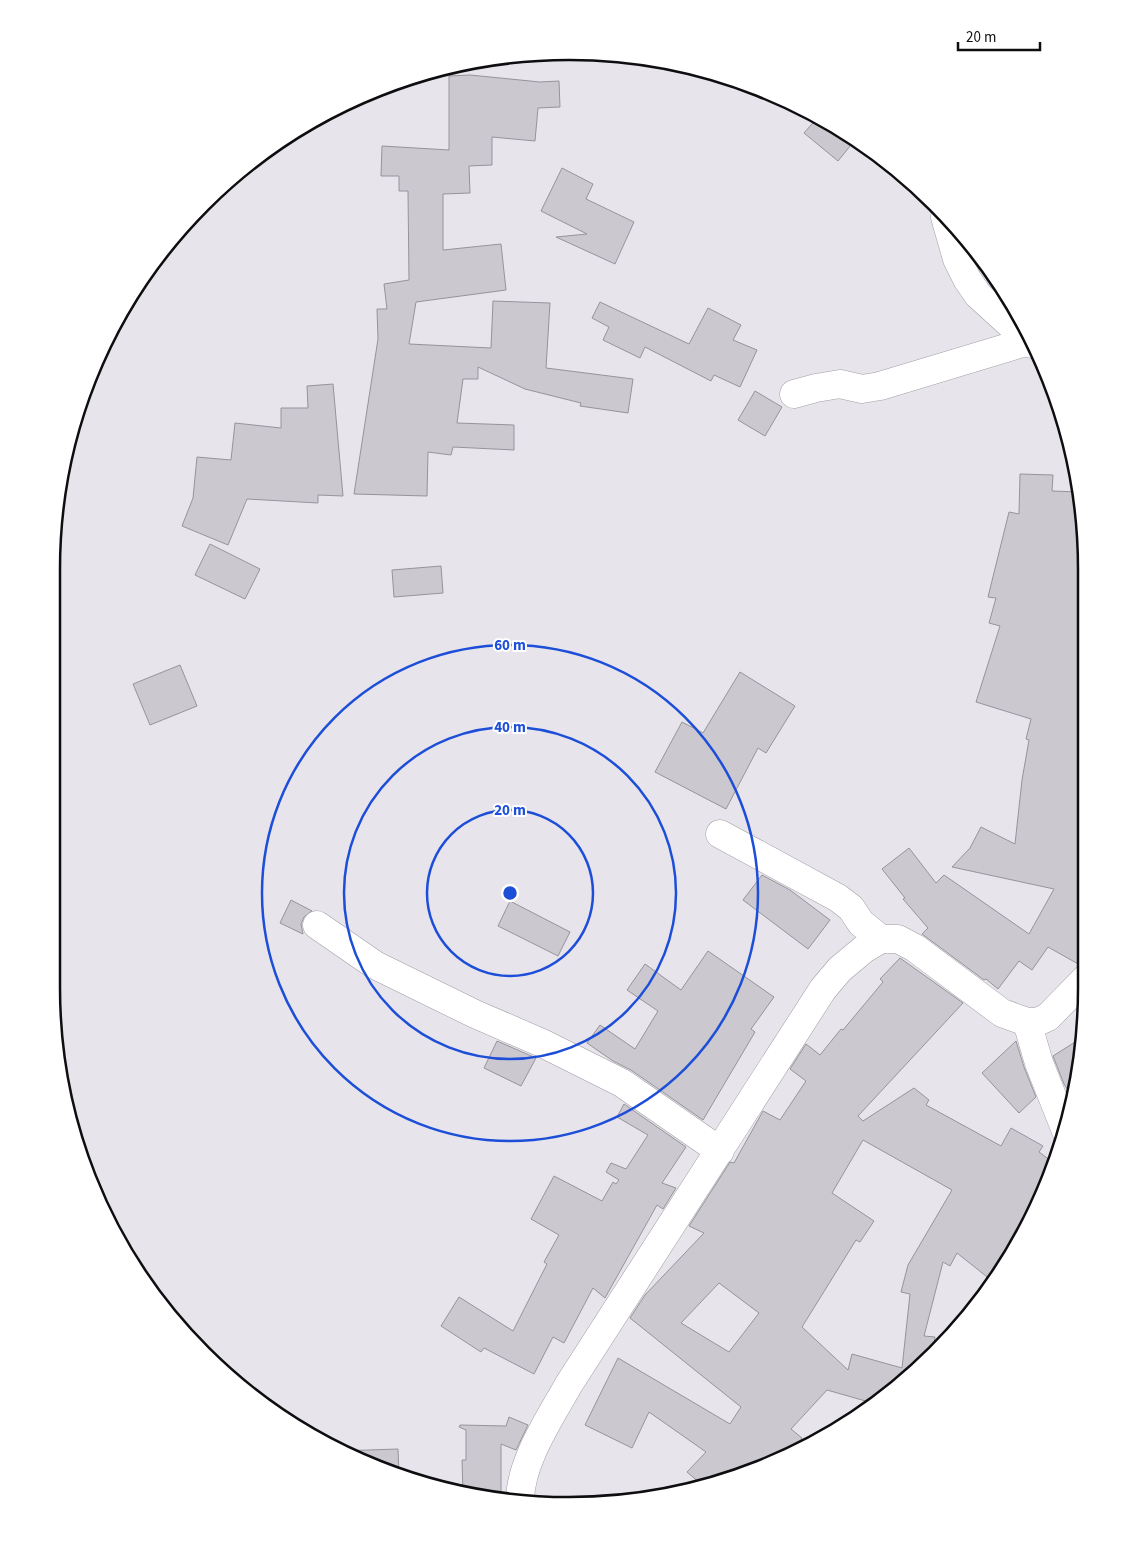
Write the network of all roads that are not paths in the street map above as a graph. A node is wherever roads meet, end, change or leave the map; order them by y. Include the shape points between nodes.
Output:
1 (949, 229) edge
2 (1021, 335) edge
3 (1026, 344) edge
4 (794, 394) dead end
5 (720, 834) dead end
6 (317, 925) dead end
7 (880, 939) junction
8 (1078, 986) edge
9 (1027, 1022) junction
10 (1061, 1119) edge
11 (720, 1151) junction
12 (520, 1495) edge

1 - 2 street via 957,259 978,296
3 - 4 street via 880,386 862,389 840,384
5 - 7 street via 838,898
6 - 11 street via 400,978 622,1083
7 - 9 street via 898,939 915,948 1002,1013
7 - 11 street via 840,969 823,989
8 - 9 street via 1048,1016 1037,1022
9 - 10 street
11 - 12 street via 565,1392 529,1460

